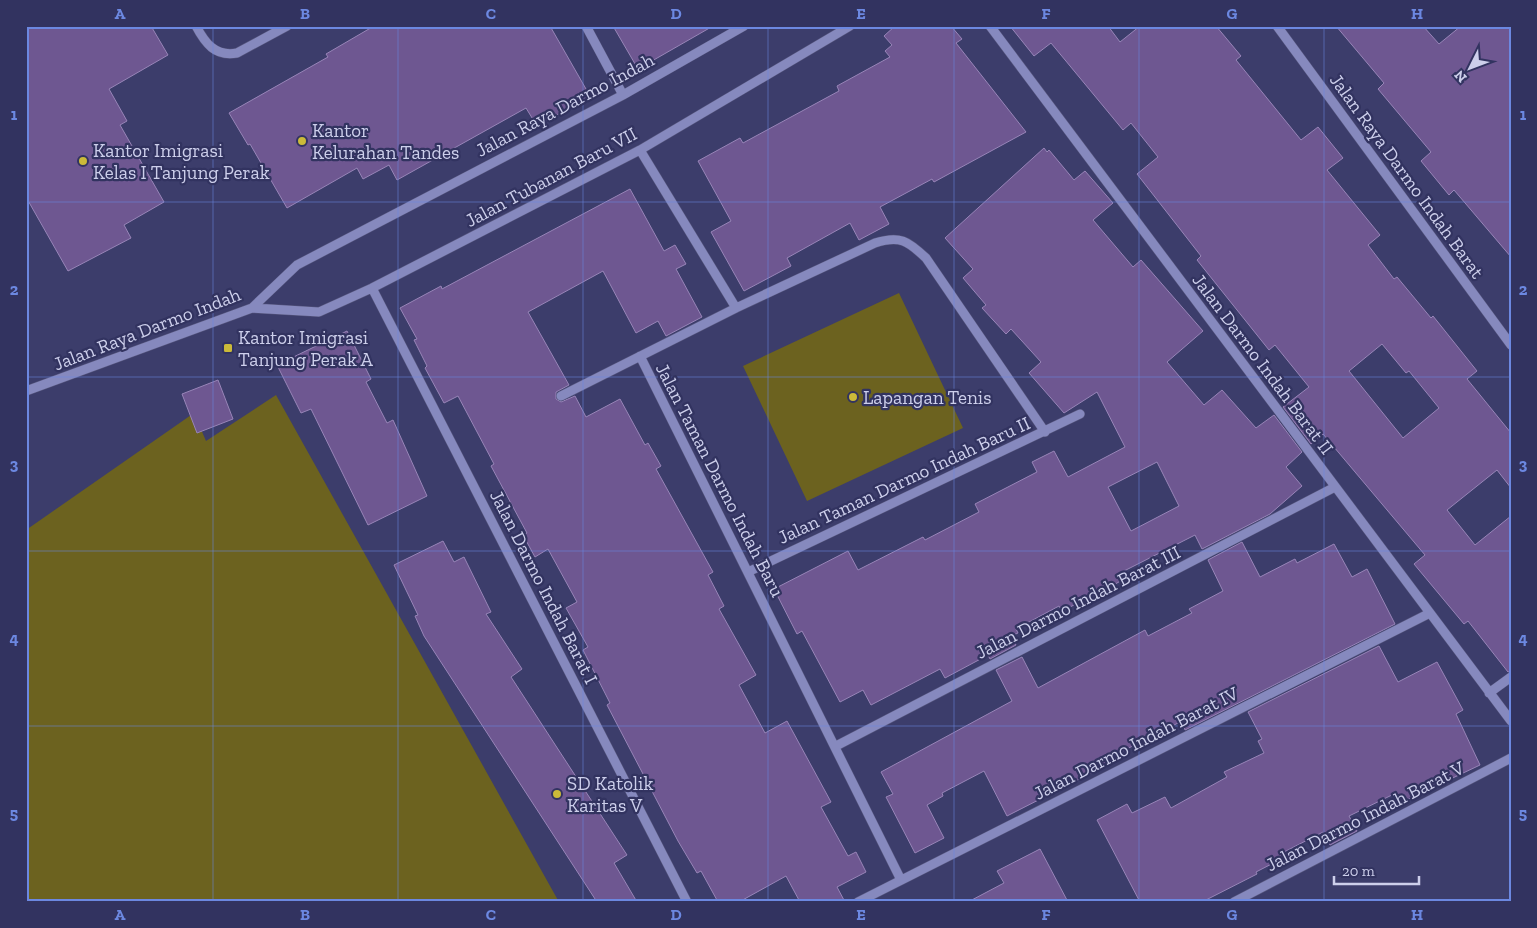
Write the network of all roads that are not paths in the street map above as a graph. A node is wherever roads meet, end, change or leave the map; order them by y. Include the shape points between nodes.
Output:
1 (196, 26) edge
2 (287, 26) edge
3 (586, 26) edge
4 (744, 26) edge
5 (850, 26) edge
6 (990, 26) edge
7 (1277, 26) edge
8 (622, 95) junction
9 (640, 150) junction
10 (372, 288) junction
11 (252, 308) junction
12 (736, 308) junction
13 (1511, 345) edge
14 (640, 356) junction
15 (26, 391) edge
16 (561, 396) dead end
17 (1080, 414) dead end
18 (1045, 432) junction
19 (1335, 487) junction
20 (748, 572) junction
21 (1430, 613) junction
22 (1511, 677) edge
23 (1489, 693) junction
24 (1511, 721) edge
25 (836, 746) junction
26 (1511, 758) edge
27 (901, 880) junction
28 (687, 902) edge
29 (858, 902) edge
30 (1234, 902) edge

1 - 2 street via 208,46 218,52 236,53
3 - 8 street
4 - 8 street, Jalan Raya Darmo Indah
5 - 9 street, Jalan Tubanan Baru VII
6 - 19 street, Jalan Darmo Indah Barat II
7 - 13 street, Jalan Raya Darmo Indah Barat
8 - 11 street, Jalan Raya Darmo Indah via 297,265
9 - 10 street, Jalan Tubanan Baru VII
9 - 12 street
10 - 11 street, Jalan Tubanan Baru VII via 319,312
10 - 28 street, Jalan Darmo Indah Barat I
11 - 15 street, Jalan Raya Darmo Indah
12 - 14 street, Jalan Taman Darmo Indah Baru
12 - 18 street, Jalan Taman Darmo Indah Baru II via 875,243 900,239 914,246 926,258
14 - 16 street
14 - 20 street, Jalan Taman Darmo Indah Baru
17 - 18 street
18 - 20 street, Jalan Taman Darmo Indah Baru II
19 - 21 street, Jalan Darmo Indah Barat II
19 - 25 street, Jalan Darmo Indah Barat III
20 - 25 street, Jalan Taman Darmo Indah Baru
21 - 23 street, Jalan Darmo Indah Barat II
21 - 27 street, Jalan Darmo Indah Barat IV
22 - 23 street
23 - 24 street, Jalan Darmo Indah Barat II
25 - 27 street, Jalan Taman Darmo Indah Baru
26 - 30 street, Jalan Darmo Indah Barat V
27 - 29 street, Jalan Darmo Indah Barat IV

